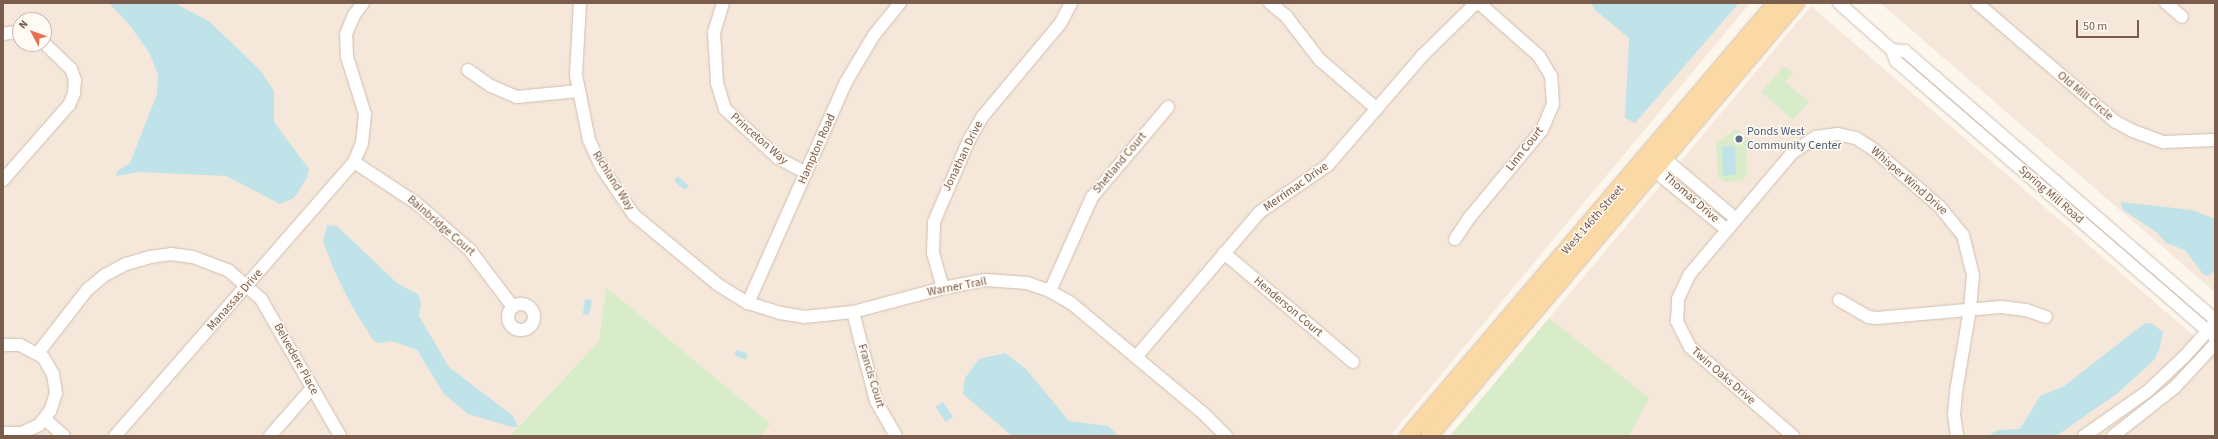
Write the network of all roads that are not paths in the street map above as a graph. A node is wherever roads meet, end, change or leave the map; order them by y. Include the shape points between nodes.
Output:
1 (363, 3) edge
2 (580, 3) edge
3 (723, 3) edge
4 (900, 3) edge
5 (1071, 3) edge
6 (1270, 3) edge
7 (1478, 3) edge
8 (1776, 3) edge
9 (1796, 3) edge
10 (1838, 3) edge
11 (1977, 3) edge
12 (2166, 3) edge
13 (2182, 17) dead end
14 (52, 51) edge
15 (468, 70) dead end
16 (579, 91) junction
17 (1168, 107) dead end
18 (1377, 110) junction
19 (2215, 140) edge
20 (1653, 160) junction
21 (354, 162) junction
22 (806, 174) junction
23 (3, 180) edge
24 (1731, 224) junction
25 (1456, 238) dead end
26 (1224, 253) junction
27 (691, 261) joint
28 (248, 285) junction
29 (943, 288) junction
30 (1050, 291) junction
31 (1839, 300) dead end
32 (748, 303) junction
33 (513, 307) dead end
34 (1970, 309) junction
35 (1515, 311) junction
36 (853, 312) junction
37 (2046, 317) dead end
38 (1527, 321) junction
39 (2213, 327) edge
40 (2215, 344) edge
41 (3, 345) edge
42 (38, 353) junction
43 (1136, 357) junction
44 (1353, 362) dead end
45 (312, 388) junction
46 (45, 419) junction
47 (1217, 431) edge
48 (3, 433) edge
49 (64, 436) edge
50 (116, 436) edge
51 (270, 436) edge
52 (340, 436) edge
53 (896, 436) edge
54 (1226, 436) edge
55 (1408, 436) edge
56 (1429, 436) edge
57 (1793, 436) edge
58 (1957, 436) edge
59 (2084, 436) edge
60 (2113, 436) edge

1 - 21 street, Manassas Drive via 354,15 346,34 347,56 365,114 362,143
2 - 16 street, Richland Way via 576,75
3 - 22 street, Princeton Way via 714,32 717,83 724,109 778,158
4 - 22 street, Hampton Road via 860,55
5 - 29 street, Jonathan Drive via 1060,24 983,116 965,147 934,222 933,253
6 - 18 street via 1286,16 1320,60
7 - 18 street, Merrimac Drive via 1422,56
7 - 25 street, Linn Court via 1539,56 1551,76 1553,99 1550,114 1542,130 1470,217
8 - 20 main road, West 146th Street
9 - 20 main road, West 146th Street
10 - 39 street, Spring Mill Road via 1892,50 1896,61
11 - 19 street, Old Mill Circle via 2116,122 2164,142
12 - 13 street
14 - 23 street via 71,69 75,80 74,93 69,105
15 - 16 street via 491,86 517,97
16 - 27 street, Richland Way via 589,140 602,168 634,215
17 - 30 street, Shetland Court via 1092,197
18 - 26 street, Merrimac Drive via 1328,165 1269,204
20 - 24 street, Thomas Drive via 1671,164
20 - 35 main road, West 146th Street
20 - 38 main road, West 146th Street
21 - 28 street, Manassas Drive
21 - 33 street, Bainbridge Court via 416,203 469,249
22 - 32 street, Hampton Road
24 - 34 street, Whisper Wind Drive via 1792,153 1806,141 1827,134 1856,138 1873,149 1940,207 1957,226 1972,263
24 - 57 street, Twin Oaks Drive via 1681,287 1677,310 1680,330 1698,356
26 - 43 street, Merrimac Drive
26 - 44 street, Henderson Court
27 - 32 street, Warner Trail via 717,284
28 - 42 street, Belvedere Place via 229,270 193,257 171,254 138,259 113,270 96,282
28 - 45 street, Belvedere Place via 267,307
28 - 50 street, Manassas Drive
29 - 30 street, Warner Trail via 1001,279
29 - 36 street, Warner Trail
30 - 43 street, Warner Trail via 1071,303
31 - 34 street via 1868,317 1877,318
32 - 36 street, Warner Trail via 804,317
34 - 37 street via 2009,307
34 - 58 street, Whisper Wind Drive via 1956,392 1954,414
35 - 38 main road
35 - 55 main road, West 146th Street
36 - 53 street, Francis Court via 876,401
38 - 56 main road, West 146th Street
39 - 59 street via 2148,391
40 - 60 street via 2175,387
41 - 42 street via 20,345
42 - 46 street via 48,364 56,382 54,403
43 - 47 street, Warner Trail
45 - 51 street
45 - 52 street, Belvedere Place
46 - 48 street via 22,433
46 - 49 street
47 - 54 street, Warner Trail

